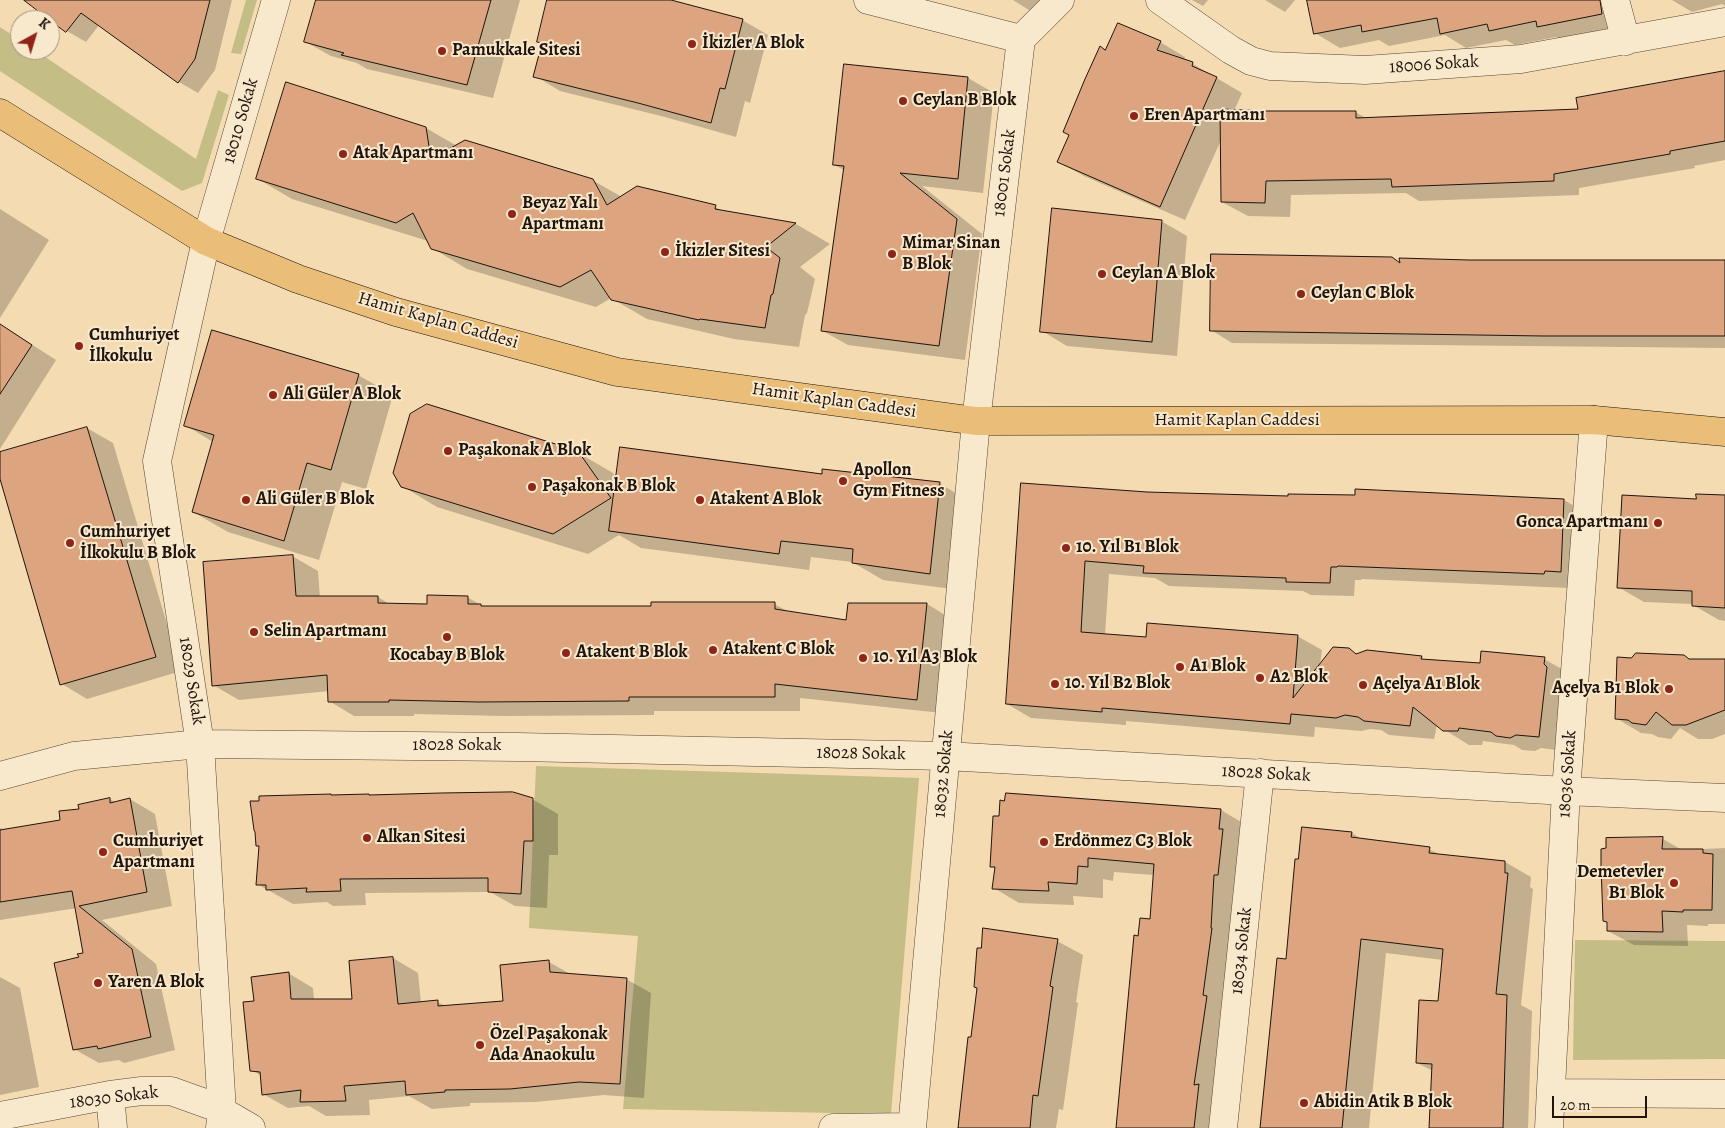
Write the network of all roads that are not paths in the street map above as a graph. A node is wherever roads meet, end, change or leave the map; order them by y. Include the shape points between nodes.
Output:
1 (276, 0) edge
2 (868, 0) edge
3 (1060, 0) edge
4 (1160, 0) edge
5 (1615, 0) edge
6 (1725, 22) edge
7 (1021, 39) junction
8 (1626, 41) junction
9 (0, 113) edge
10 (206, 241) junction
11 (1594, 420) junction
12 (976, 421) junction
13 (1725, 432) edge
14 (200, 744) junction
15 (946, 756) junction
16 (1260, 773) junction
17 (0, 776) edge
18 (1566, 791) junction
19 (1725, 798) edge
20 (1552, 1092) junction
21 (1725, 1094) edge
22 (110, 1095) junction
23 (0, 1116) edge
24 (221, 1119) edge
25 (912, 1127) edge
26 (113, 1128) edge
27 (251, 1128) edge
28 (833, 1128) edge
29 (1223, 1128) edge
30 (1549, 1128) edge

1 - 10 street, 18010 Sokak
2 - 7 street
3 - 7 street
4 - 8 street, 18006 Sokak via 1231,50 1251,61 1270,66 1365,70 1521,60
5 - 8 street
6 - 8 street, 18006 Sokak
7 - 12 street, 18001 Sokak
9 - 10 main road, Hamit Kaplan Caddesi
10 - 12 main road, Hamit Kaplan Caddesi via 298,279 396,312 617,372
10 - 14 street, 18029 Sokak via 157,461
11 - 12 main road, Hamit Kaplan Caddesi
11 - 13 main road, Hamit Kaplan Caddesi
11 - 18 street, 18036 Sokak
12 - 15 street, 18032 Sokak
14 - 15 street, 18028 Sokak
14 - 17 street, 18028 Sokak via 74,756
14 - 24 street, 18029 Sokak
15 - 16 street, 18028 Sokak
15 - 25 street, 18032 Sokak
16 - 18 street, 18028 Sokak
16 - 29 street, 18034 Sokak
18 - 19 street, 18028 Sokak
18 - 20 street, 18036 Sokak
20 - 21 street
20 - 30 street, 18036 Sokak
22 - 23 street, 18030 Sokak
22 - 24 street, 18030 Sokak via 170,1091
22 - 26 street
24 - 27 street, 18030 Sokak
25 - 28 street

